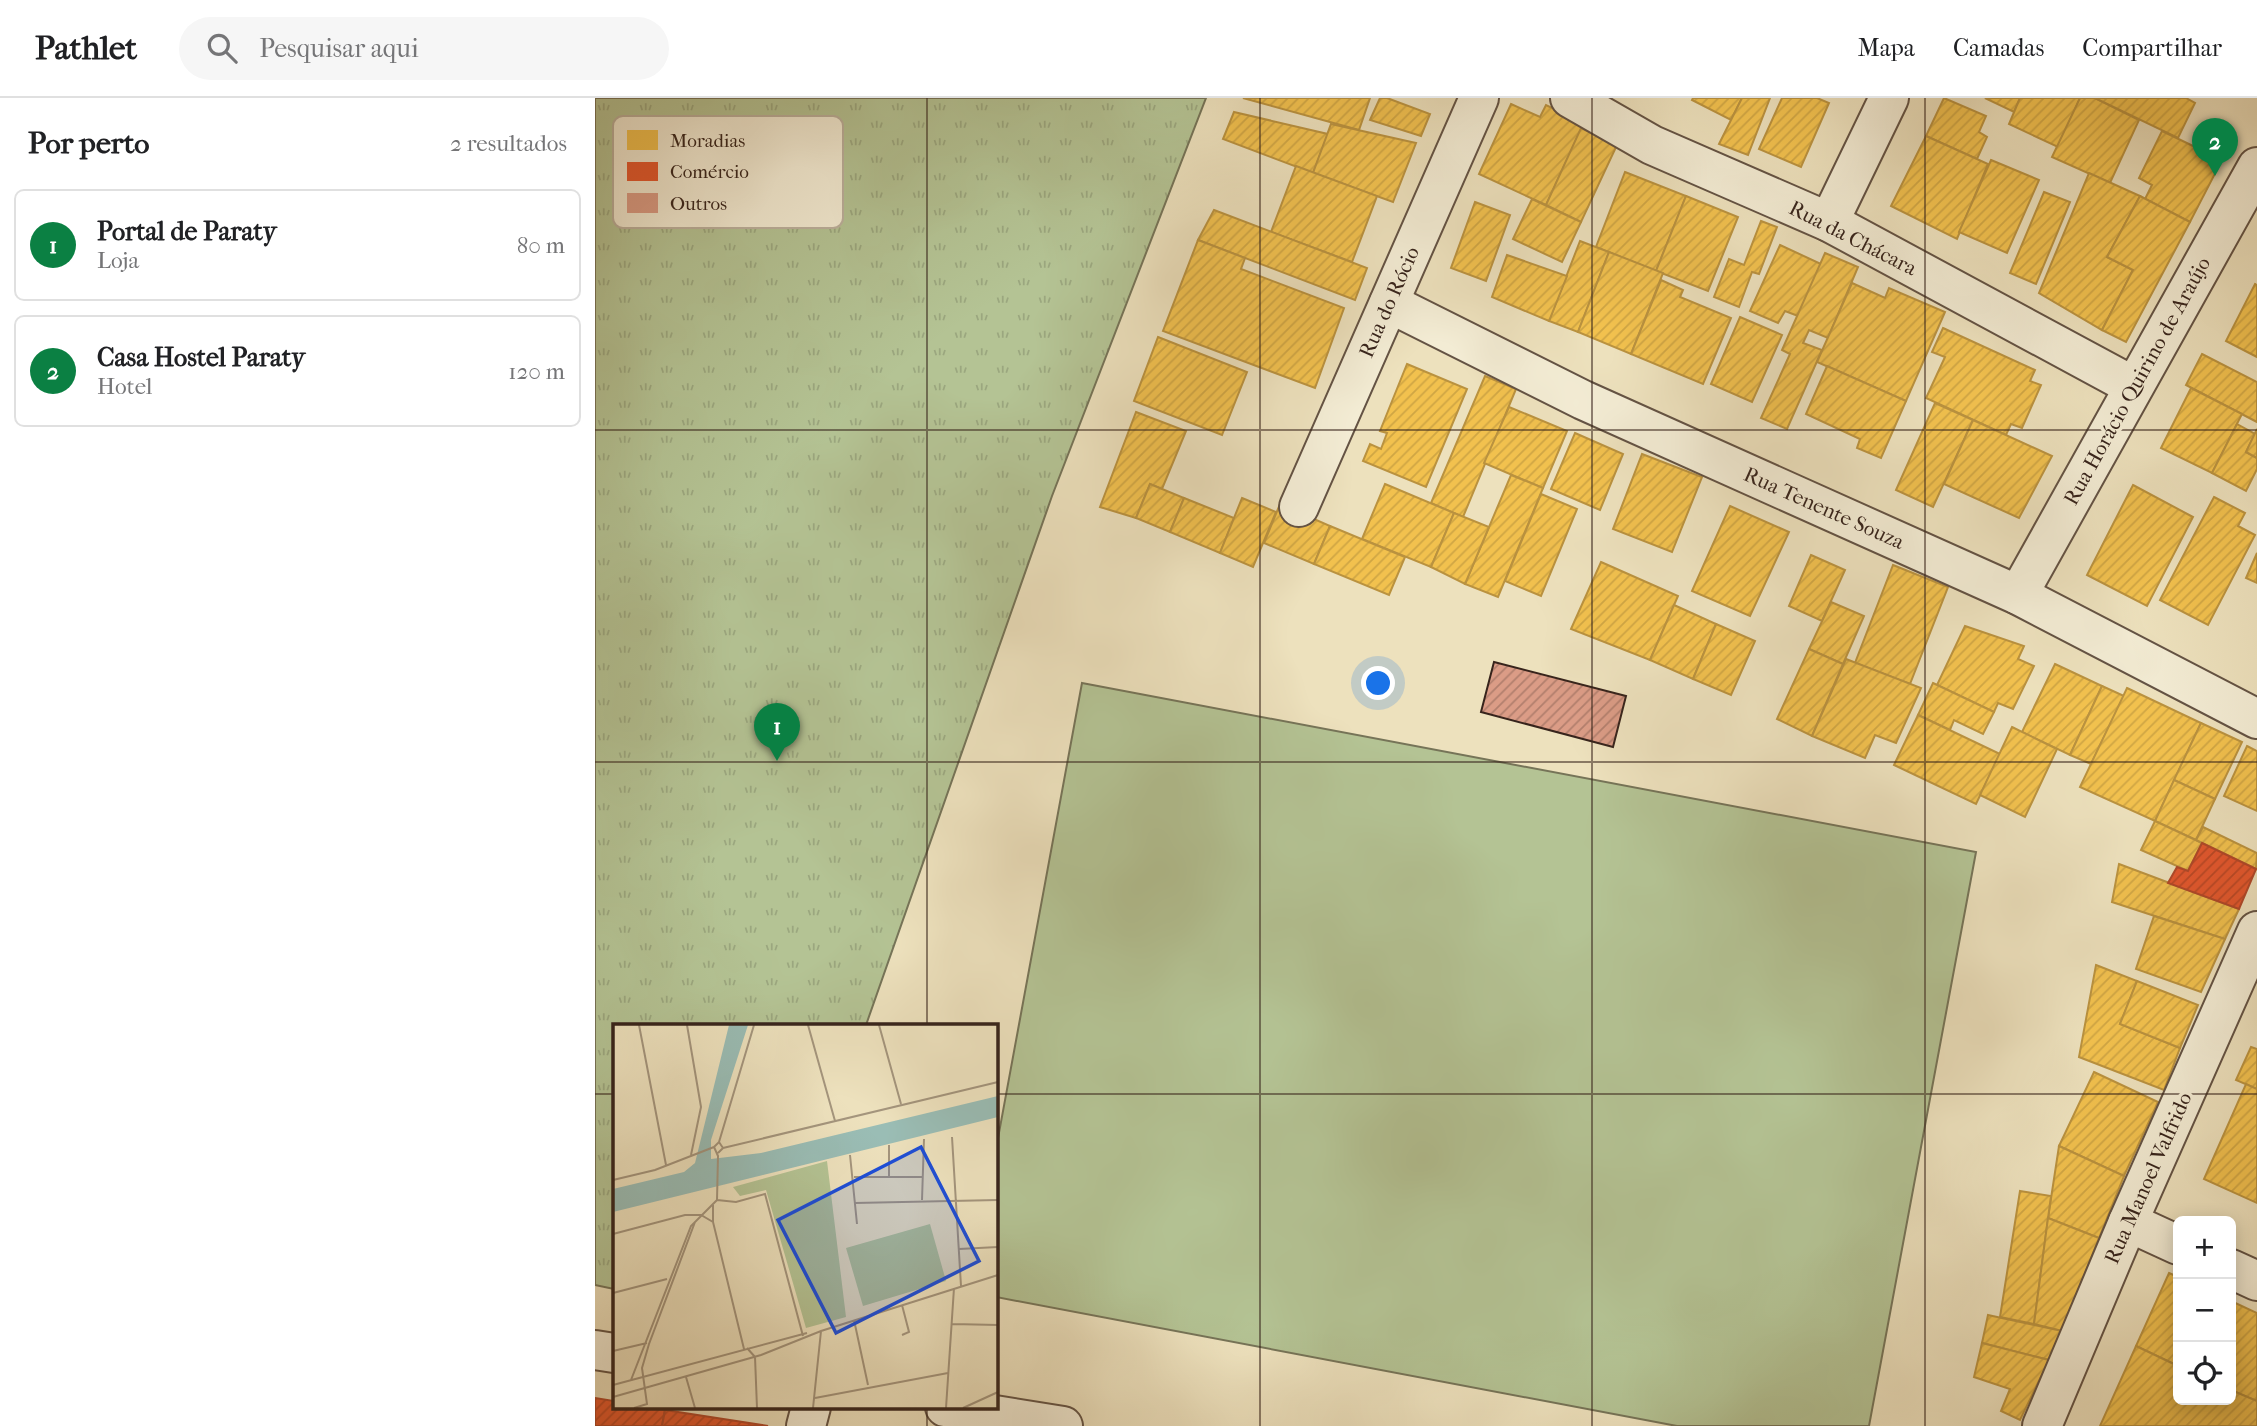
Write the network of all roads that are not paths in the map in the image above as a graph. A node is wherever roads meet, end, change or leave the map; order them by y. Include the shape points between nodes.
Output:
1 (1479, 98) edge
2 (1570, 98) edge
3 (1889, 98) edge
4 (2257, 167) edge
5 (1829, 222) junction
6 (1389, 303) junction
7 (2133, 386) junction
8 (1299, 507) dead end
9 (2018, 595) junction
10 (2257, 719) edge
11 (2257, 931) edge
12 (2128, 1222) junction
13 (2173, 1243) edge
14 (2236, 1271) edge
15 (2257, 1281) edge
16 (595, 1350) edge
17 (613, 1353) edge
18 (811, 1408) edge
19 (951, 1408) edge
20 (806, 1426) edge
21 (1063, 1426) edge
22 (2042, 1426) edge

1 - 6 street, Rua do Rócio
2 - 5 street, Rua da Chácara via 1652,145
3 - 5 street
4 - 7 street, Rua Horácio Quirino de Araújo
5 - 7 street, Rua da Chácara
6 - 8 street, Rua do Rócio
6 - 9 street, Rua Tenente Souza via 1583,400
7 - 9 street, Rua Horácio Quirino de Araújo
9 - 10 street, Rua Tenente Souza
11 - 12 street, Rua Manoel Valfrido
12 - 13 street
12 - 22 street, Rua Manoel Valfrido
14 - 15 street
16 - 17 street
18 - 20 street
19 - 21 street

